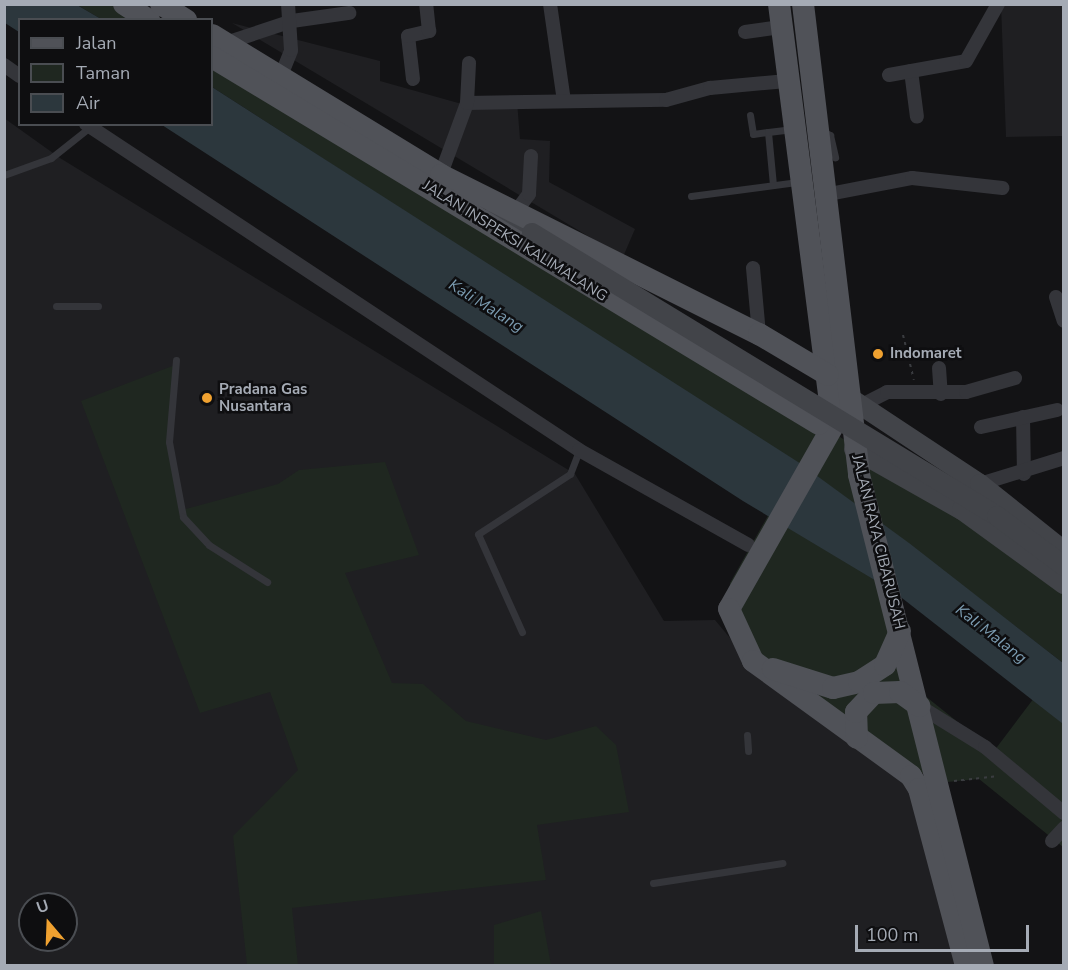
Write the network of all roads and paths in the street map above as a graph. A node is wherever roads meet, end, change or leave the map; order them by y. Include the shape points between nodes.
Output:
1 (124, 4) edge
2 (288, 4) edge
3 (426, 4) edge
4 (550, 4) edge
5 (779, 4) edge
6 (802, 4) edge
7 (998, 4) edge
8 (165, 14) edge
9 (349, 14) dead end
10 (292, 21) junction
11 (781, 27) junction
12 (745, 32) dead end
13 (216, 45) edge
14 (469, 63) dead end
15 (4, 65) edge
16 (911, 71) junction
17 (18, 75) edge
18 (889, 75) dead end
19 (412, 79) dead end
20 (787, 81) junction
21 (277, 84) junction
22 (564, 101) junction
23 (467, 103) junction
24 (750, 115) dead end
25 (917, 117) dead end
26 (88, 126) edge
27 (805, 128) junction
28 (768, 132) junction
29 (531, 156) dead end
30 (835, 157) dead end
31 (4, 175) edge
32 (437, 182) junction
33 (801, 182) junction
34 (774, 185) junction
35 (1002, 188) dead end
36 (824, 195) junction
37 (690, 196) dead end
38 (476, 215) junction
39 (525, 224) junction
40 (753, 268) dead end
41 (1056, 297) dead end
42 (56, 306) dead end
43 (98, 306) dead end
44 (1064, 321) edge
45 (759, 334) junction
46 (903, 334) dead end
47 (176, 360) dead end
48 (939, 368) dead end
49 (1015, 378) dead end
50 (842, 392) junction
51 (914, 392) junction
52 (940, 394) junction
53 (1057, 410) dead end
54 (1023, 417) junction
55 (981, 427) dead end
56 (817, 440) junction
57 (854, 449) junction
58 (579, 450) junction
59 (1064, 458) edge
60 (1024, 474) junction
61 (980, 484) junction
62 (962, 510) junction
63 (767, 528) junction
64 (748, 545) junction
65 (1064, 551) edge
66 (1064, 566) edge
67 (267, 582) dead end
68 (1064, 584) edge
69 (730, 601) junction
70 (900, 631) junction
71 (522, 632) dead end
72 (753, 661) junction
73 (918, 706) junction
74 (747, 735) dead end
75 (857, 738) junction
76 (748, 752) dead end
77 (1014, 770) junction
78 (937, 783) junction
79 (1064, 813) edge
80 (1064, 828) edge
81 (1052, 841) dead end
82 (783, 863) dead end
83 (653, 883) dead end
84 (966, 966) edge
85 (983, 966) edge

1 - 8 main road
2 - 10 street
3 - 19 street via 429,31 408,36
4 - 22 street
5 - 11 main road, JALAN RAYA CIBARUSAH
6 - 27 main road, JALAN RAYA CIBARUSAH
7 - 16 street via 966,61
9 - 10 street
10 - 13 street
10 - 21 street
11 - 12 street
11 - 20 main road, JALAN RAYA CIBARUSAH
13 - 21 main road, JALAN INSPEKSI KALIMALANG
14 - 23 street
15 - 17 street
16 - 18 street
16 - 25 street
20 - 22 street via 710,88 666,100
20 - 27 main road, JALAN RAYA CIBARUSAH
21 - 32 main road, JALAN INSPEKSI KALIMALANG
22 - 23 street
23 - 32 street
24 - 28 lane via 753,134
26 - 31 lane via 51,158
26 - 58 street
27 - 28 lane
27 - 30 lane via 830,135
27 - 33 main road, JALAN RAYA CIBARUSAH
27 - 36 main road, JALAN RAYA CIBARUSAH
28 - 34 lane
29 - 39 street
32 - 38 main road, JALAN INSPEKSI KALIMALANG
32 - 39 main road, JALAN INSPEKSI KALIMALANG via 492,199
33 - 34 lane
33 - 50 main road, JALAN RAYA CIBARUSAH
34 - 37 lane
35 - 36 street via 912,178
36 - 50 main road, JALAN RAYA CIBARUSAH
38 - 39 main road
38 - 56 main road, JALAN INSPEKSI KALIMALANG
39 - 45 main road, JALAN INSPEKSI KALIMALANG
39 - 66 main road, bridge via 988,510
40 - 45 street
41 - 44 street
42 - 43 lane
45 - 50 main road, JALAN INSPEKSI KALIMALANG
46 - 51 path via 915,371
47 - 67 lane via 169,442 183,517 209,545
48 - 52 street
49 - 52 street via 991,388
50 - 51 street
50 - 56 main road, JALAN RAYA CIBARUSAH via 833,426
50 - 57 main road, JALAN RAYA CIBARUSAH
50 - 61 main road
51 - 52 street
53 - 54 street
54 - 55 street
54 - 60 street
56 - 63 main road, JALAN RAYA CIBARUSAH
57 - 62 main road
57 - 70 main road, JALAN RAYA CIBARUSAH
58 - 64 street
58 - 71 lane via 570,474 478,534
59 - 60 street
60 - 61 street
61 - 62 main road
61 - 65 main road
62 - 68 main road
63 - 64 main road, JALAN RAYA CIBARUSAH
63 - 69 main road, JALAN RAYA CIBARUSAH
64 - 69 main road, JALAN RAYA CIBARUSAH via 732,574
69 - 72 main road, JALAN RAYA CIBARUSAH via 731,622
70 - 72 main road via 885,665 859,682 833,688
70 - 73 main road, JALAN RAYA CIBARUSAH
72 - 75 main road, JALAN RAYA CIBARUSAH
73 - 75 main road via 900,692 874,693 856,712
73 - 77 street
73 - 78 main road, JALAN RAYA CIBARUSAH
74 - 76 lane
75 - 84 main road, JALAN RAYA CIBARUSAH via 911,777 919,789
77 - 78 path
77 - 79 street
78 - 85 main road, JALAN RAYA CIBARUSAH
80 - 81 street
82 - 83 lane

